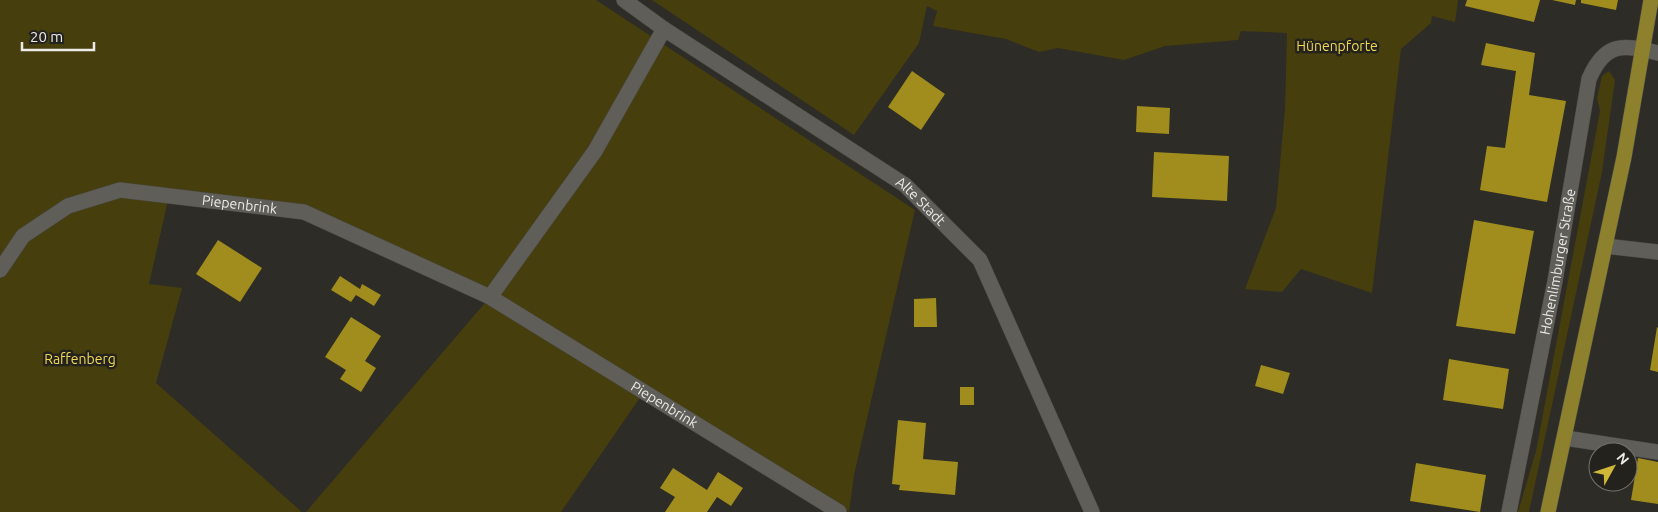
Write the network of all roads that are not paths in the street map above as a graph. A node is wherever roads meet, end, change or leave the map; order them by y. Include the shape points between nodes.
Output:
1 (624, 0) edge
2 (1651, 0) edge
3 (664, 29) junction
4 (1642, 49) junction
5 (1658, 53) edge
6 (1605, 246) junction
7 (1658, 252) edge
8 (0, 270) edge
9 (490, 297) junction
10 (1565, 438) junction
11 (1658, 452) edge
12 (839, 512) edge
13 (1092, 512) edge
14 (1509, 512) edge
15 (1548, 512) edge

1 - 3 street, Alte Stadt
2 - 4 main road
3 - 9 street via 595,151
3 - 13 street, Alte Stadt via 905,185 980,260
4 - 5 street, Hohenlimburger Straße
4 - 6 main road
4 - 14 street, Hohenlimburger Straße via 1627,46 1607,52 1596,63 1589,80 1555,281
6 - 7 street
6 - 10 main road
8 - 9 street, Piepenbrink via 24,236 68,206 120,190 304,212
9 - 12 street, Piepenbrink
10 - 11 street
10 - 15 main road

